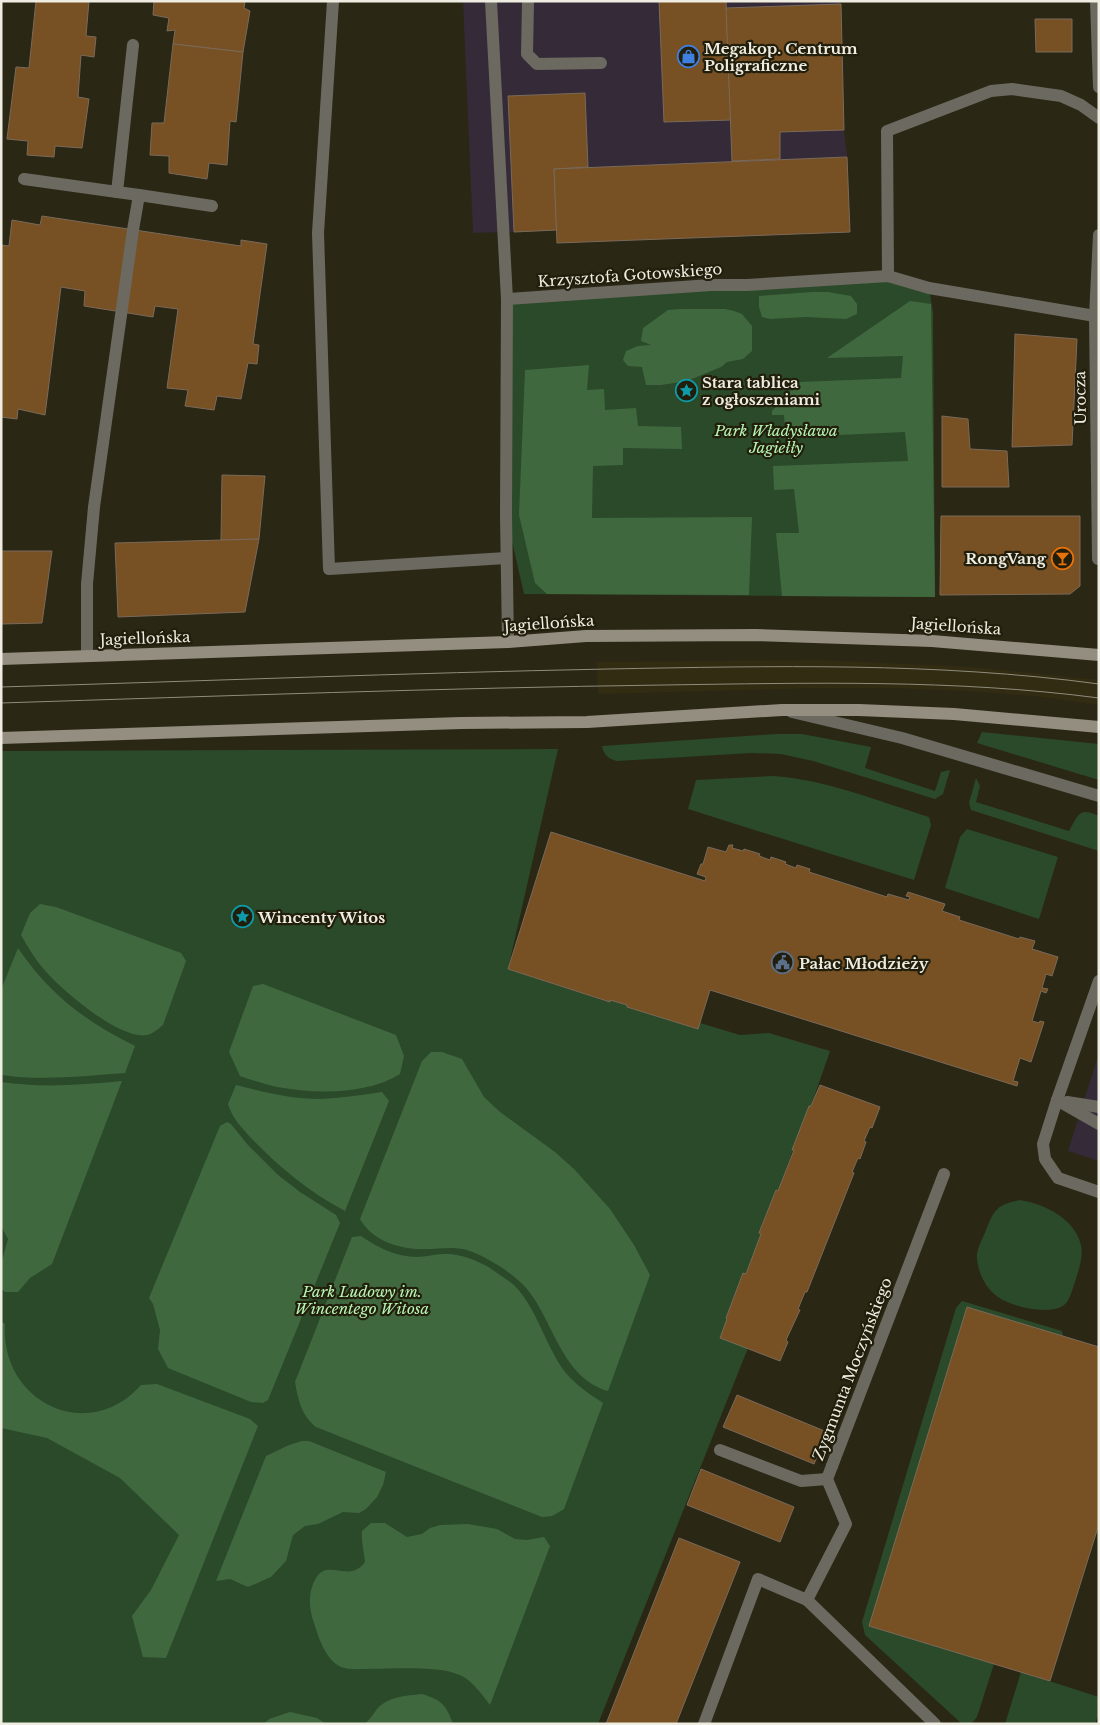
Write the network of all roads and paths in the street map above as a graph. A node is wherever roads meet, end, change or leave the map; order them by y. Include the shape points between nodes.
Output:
1 (333, 1) edge
2 (491, 1) edge
3 (528, 1) edge
4 (1096, 1) edge
5 (134, 45) dead end
6 (601, 63) dead end
7 (1099, 87) edge
8 (1099, 118) edge
9 (24, 179) dead end
10 (117, 192) junction
11 (139, 195) junction
12 (212, 206) dead end
13 (1099, 235) edge
14 (888, 276) junction
15 (507, 299) junction
16 (1095, 316) junction
17 (506, 558) junction
18 (1098, 559) edge
19 (508, 642) junction
20 (1099, 655) edge
21 (87, 656) junction
22 (1, 659) edge
23 (782, 710) junction
24 (1099, 727) edge
25 (1, 738) edge
26 (1099, 796) edge
27 (1099, 980) edge
28 (1057, 1100) junction
29 (1099, 1107) edge
30 (1099, 1124) edge
31 (944, 1174) dead end
32 (1099, 1192) edge
33 (720, 1450) dead end
34 (827, 1479) junction
35 (807, 1600) junction
36 (704, 1724) edge
37 (935, 1724) edge

1 - 17 street via 318,233 329,569
2 - 15 street
3 - 6 street via 527,54 537,64
4 - 7 street
5 - 10 street
8 - 14 street via 1061,96 1012,89 991,91 887,130
9 - 10 street
10 - 11 street
11 - 12 street
11 - 21 street via 94,507
13 - 16 street, Urocza
14 - 15 street, Krzysztofa Gotowskiego via 747,285 711,284
14 - 16 street, Krzysztofa Gotowskiego via 929,288
15 - 17 street
16 - 18 street, Urocza
17 - 19 street
19 - 20 main road, Jagiellońska via 586,636 766,635 932,640
19 - 21 main road, Jagiellońska
21 - 22 main road, Jagiellońska
23 - 24 main road via 954,714
23 - 25 main road via 587,722
23 - 26 street via 902,738
27 - 28 street
28 - 29 street
28 - 30 street
28 - 32 street via 1044,1144 1044,1160 1058,1178
31 - 34 street, Zygmunta Moczyńskiego
33 - 34 street via 801,1481
34 - 35 street, Zygmunta Moczyńskiego via 846,1524
35 - 36 street via 758,1579
35 - 37 street

